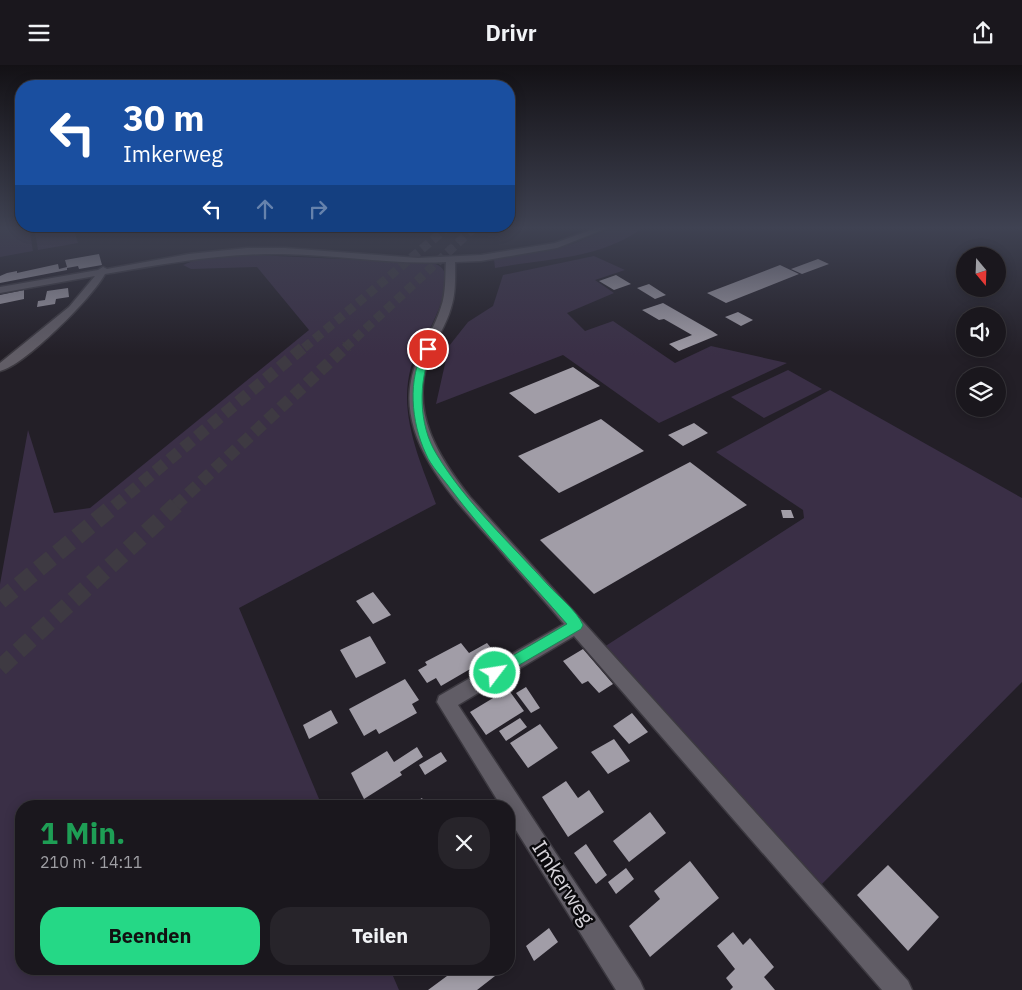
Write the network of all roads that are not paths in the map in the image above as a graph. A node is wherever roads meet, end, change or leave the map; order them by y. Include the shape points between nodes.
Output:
1 (109, 270) edge
2 (450, 270) edge
3 (104, 271) junction
4 (0, 290) edge
5 (0, 368) edge
6 (576, 625) junction
7 (509, 800) edge
8 (515, 809) edge
9 (632, 990) edge
10 (899, 990) edge

1 - 3 street
2 - 6 street via 446,307 420,371 418,408 421,430 431,455 446,478
3 - 4 street
3 - 5 street via 64,316
6 - 7 street, Imkerweg via 446,702
6 - 10 street
8 - 9 street, Imkerweg

